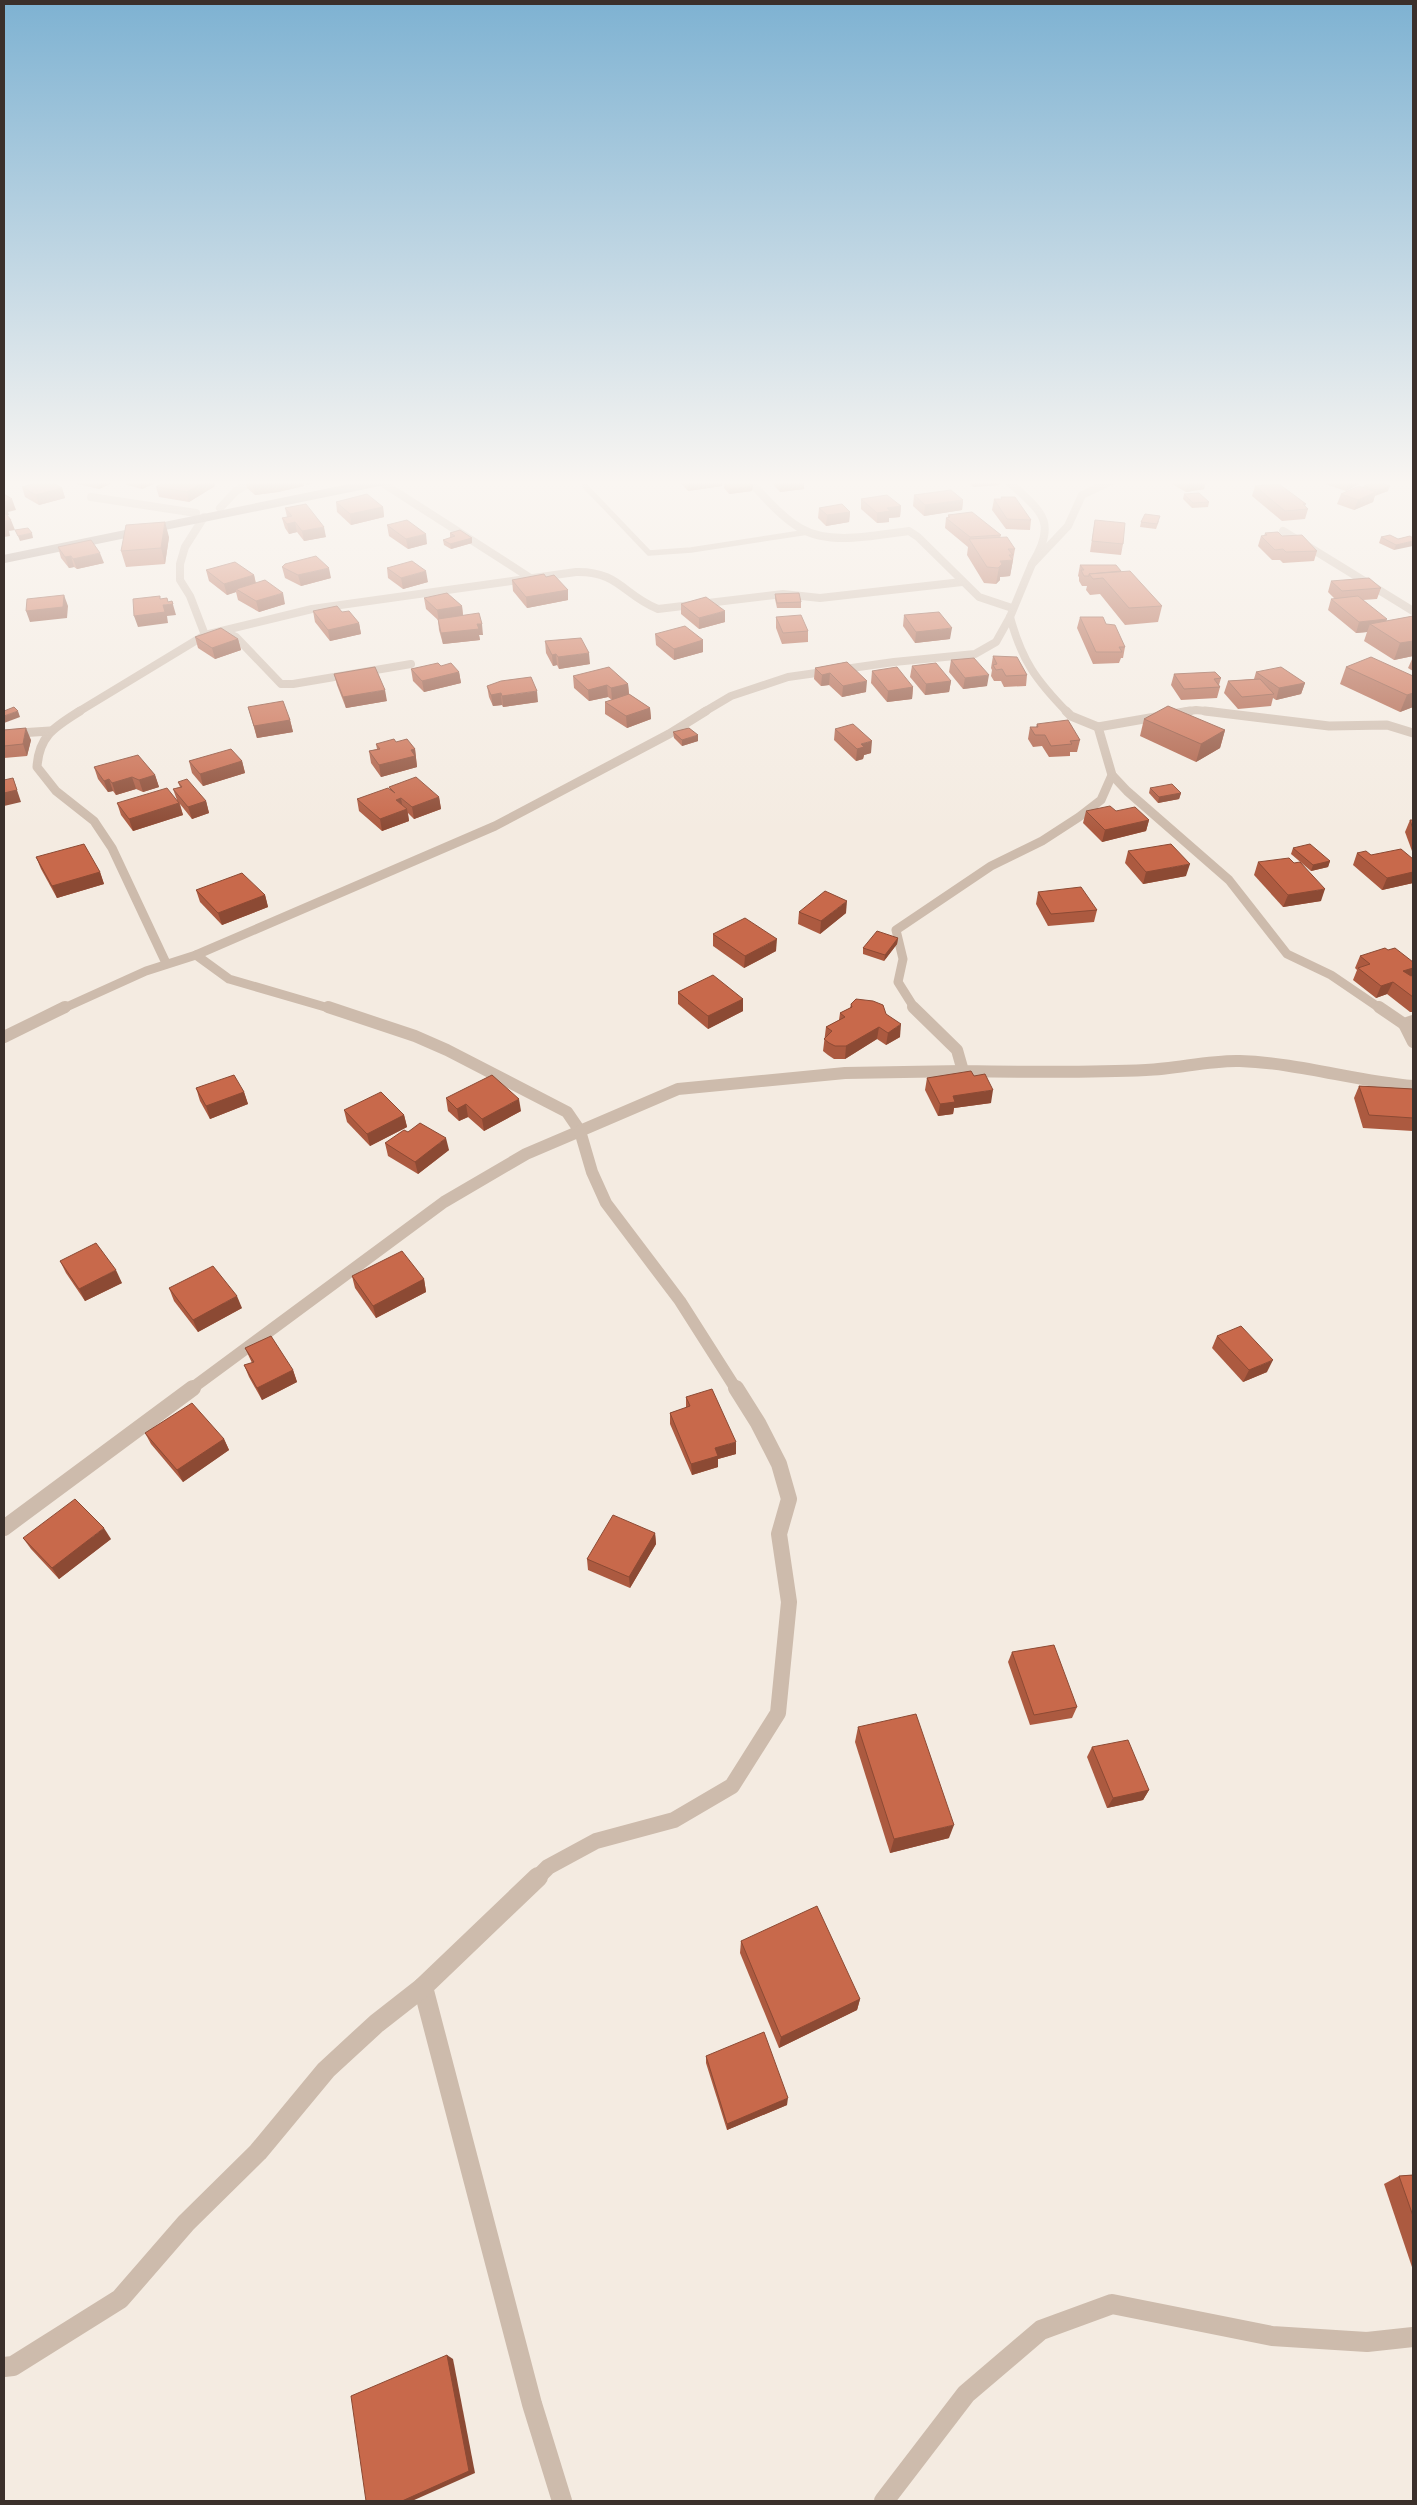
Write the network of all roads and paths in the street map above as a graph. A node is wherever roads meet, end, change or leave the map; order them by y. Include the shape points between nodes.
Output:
1 (191, 598) edge
2 (393, 598) edge
3 (635, 598) edge
4 (750, 598) edge
5 (981, 598) edge
6 (1017, 598) edge
7 (1392, 598) edge
8 (1413, 611) edge
9 (1011, 613) junction
10 (204, 635) junction
11 (411, 664) dead end
12 (1098, 727) junction
13 (50, 731) junction
14 (1413, 733) edge
15 (4, 734) edge
16 (1112, 775) junction
17 (196, 955) junction
18 (166, 963) junction
19 (1409, 1023) edge
20 (4, 1037) edge
21 (1413, 1042) edge
22 (963, 1071) junction
23 (1413, 1086) edge
24 (580, 1131) junction
25 (4, 1528) edge
26 (423, 1987) junction
27 (1413, 2337) edge
28 (4, 2367) edge
29 (562, 2501) edge
30 (884, 2501) edge

1 - 10 street
2 - 10 street via 312,609
3 - 4 street via 646,606 658,609
5 - 9 street
6 - 9 street
7 - 8 street
9 - 12 street via 1017,643 1039,683 1071,716
9 - 17 street via 996,642 974,654 788,677 731,696 669,734 495,826
10 - 11 street via 229,634 236,637 281,684
10 - 13 street
12 - 14 street via 1196,710 1329,726 1387,725
12 - 16 street
13 - 15 street
13 - 18 street via 38,751 38,767 56,791 94,821 112,848
16 - 19 street via 1229,880 1286,954 1331,975
16 - 22 street via 1101,800 1080,817 1042,841 991,866 896,930 904,959 898,982 912,1006 957,1050
17 - 18 street
17 - 24 street via 229,979 297,997 415,1036 447,1050 568,1112
18 - 20 street
19 - 21 street
22 - 23 street via 1058,1073 1148,1070 1236,1061 1279,1063 1375,1083
22 - 24 street via 845,1073 678,1089
24 - 25 street via 526,1154 444,1202
24 - 26 street via 592,1172 606,1203 680,1301 758,1423 780,1464 789,1499 779,1534 789,1602 778,1713 732,1786 674,1820 596,1840 548,1867
26 - 28 street via 377,2023 326,2070 258,2152 186,2223 120,2299 13,2366
26 - 29 street via 532,2404
27 - 30 street via 1367,2342 1272,2336 1112,2304 1041,2330 966,2394

